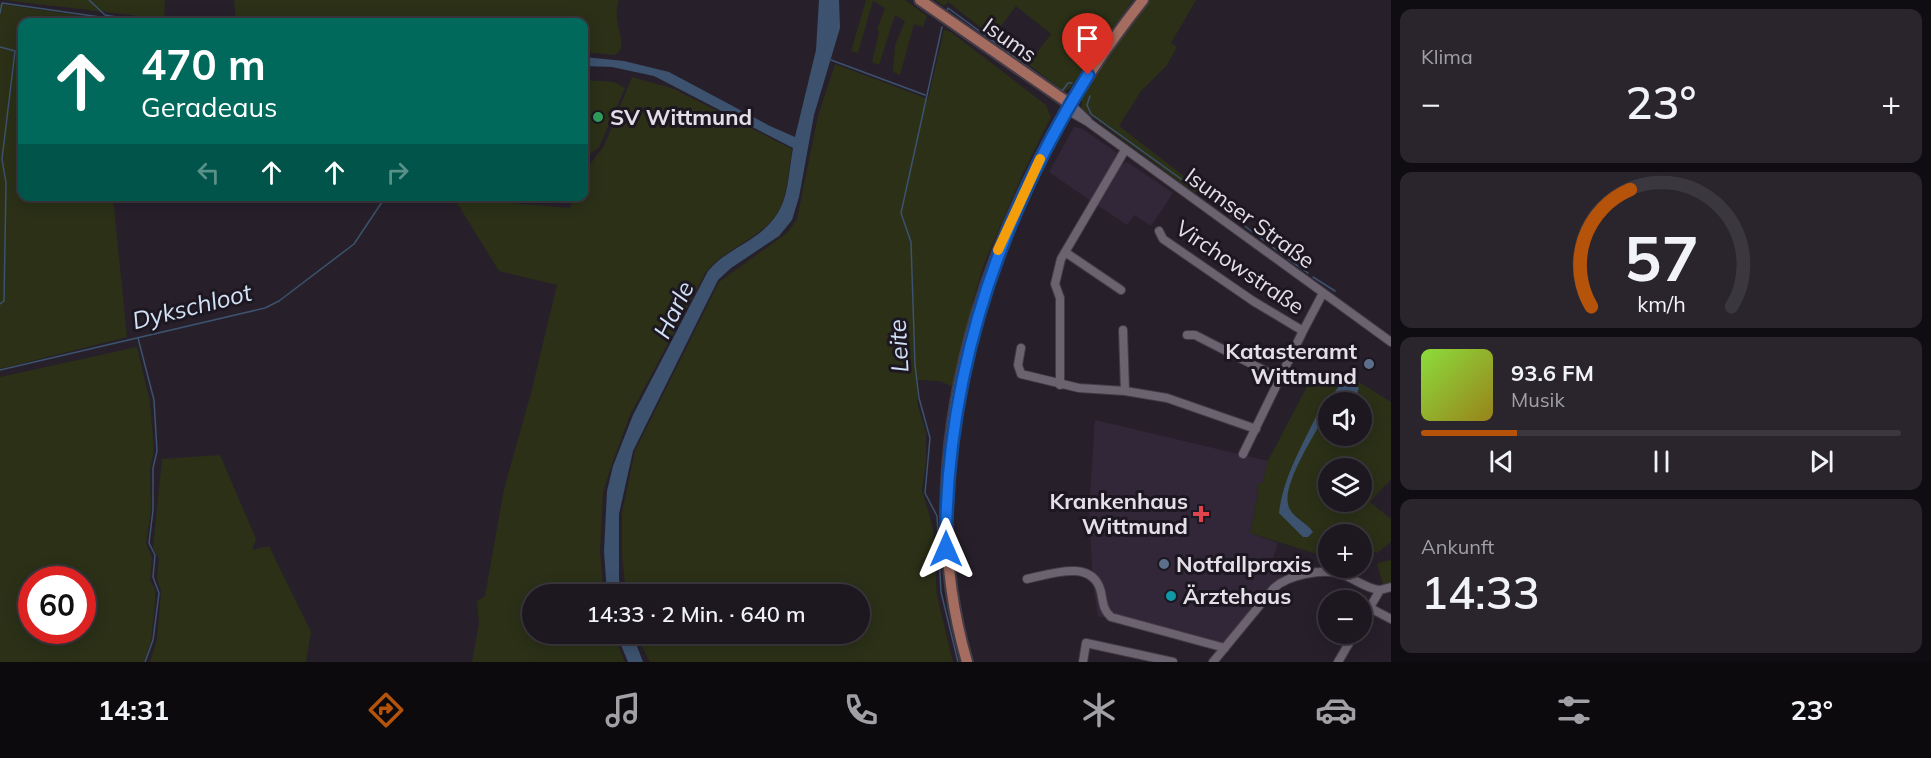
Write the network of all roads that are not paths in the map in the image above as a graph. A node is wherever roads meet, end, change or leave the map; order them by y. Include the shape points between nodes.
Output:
1 (920, 0) edge
2 (1143, 0) edge
3 (1068, 107) junction
4 (1125, 150) junction
5 (1159, 231) dead end
6 (1065, 252) junction
7 (1121, 290) dead end
8 (1323, 293) junction
9 (1123, 330) dead end
10 (1302, 331) junction
11 (1187, 335) dead end
12 (1391, 342) edge
13 (1021, 348) dead end
14 (1279, 378) junction
15 (1060, 385) junction
16 (1125, 391) junction
17 (1256, 429) junction
18 (1243, 454) dead end
19 (1028, 579) dead end
20 (1391, 587) edge
21 (1380, 590) junction
22 (1372, 604) edge
23 (1372, 609) edge
24 (1391, 619) edge
25 (1349, 644) edge
26 (1225, 648) junction
27 (967, 662) edge
28 (1083, 662) edge
29 (1173, 662) edge
30 (1213, 662) edge
31 (1338, 662) edge

1 - 3 main road, Isums
2 - 3 main road
3 - 4 street, Isumser Straße
3 - 27 main road via 1023,191 994,261 959,396 950,460 946,549 953,606
4 - 6 street
4 - 8 street, Isumser Straße
5 - 10 street, Virchowstraße via 1163,239
6 - 7 street
6 - 15 street via 1055,284 1060,298
8 - 10 street
8 - 12 street, Isumser Straße
9 - 16 street
10 - 14 street
11 - 14 street
13 - 15 street via 1021,374
14 - 17 street
15 - 16 street
16 - 17 street via 1167,398
17 - 18 street
19 - 26 street via 1083,571 1097,582 1111,617
20 - 21 street
21 - 22 street
21 - 26 street via 1338,573 1287,580 1274,588
23 - 24 street
25 - 31 street
26 - 30 street
28 - 29 street via 1086,643

